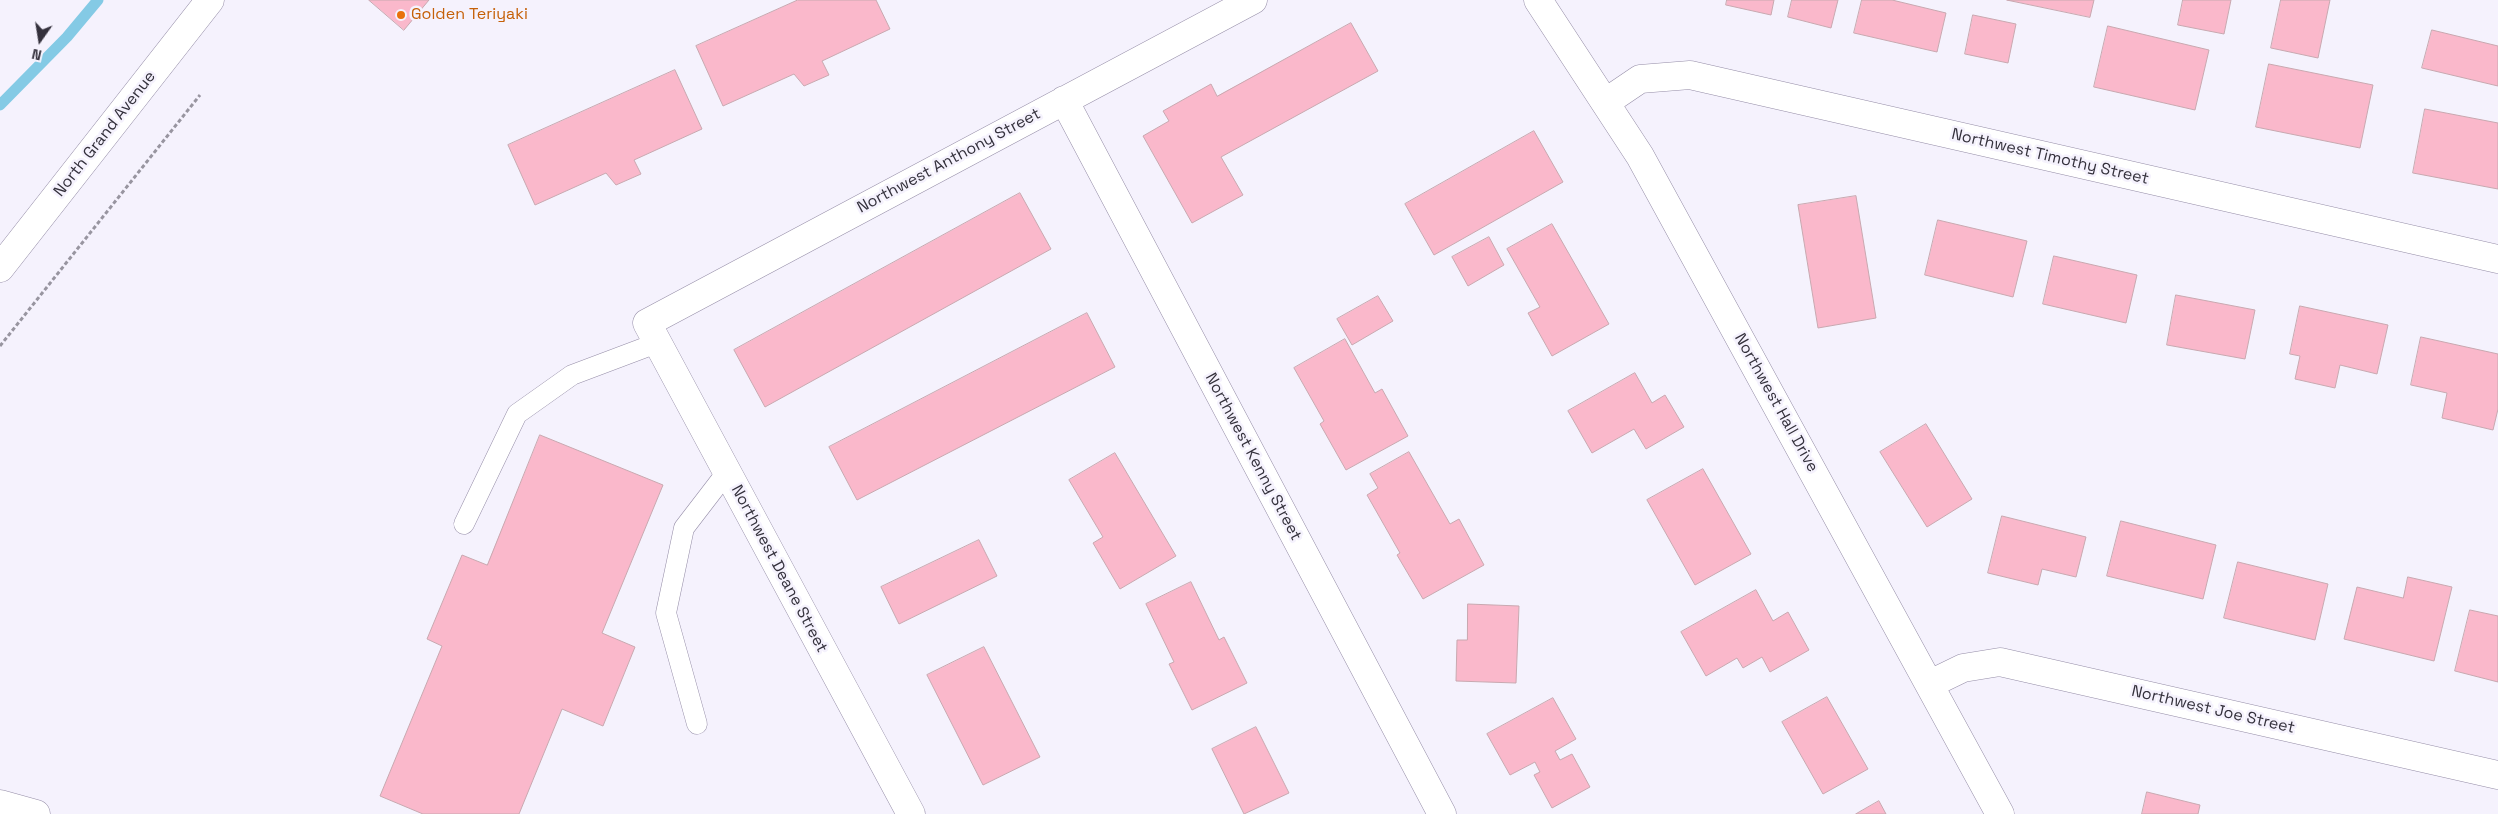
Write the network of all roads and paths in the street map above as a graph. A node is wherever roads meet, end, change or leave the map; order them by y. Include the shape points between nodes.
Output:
1 (210, 0) edge
2 (1253, 0) edge
3 (1538, 0) edge
4 (200, 95) dead end
5 (1064, 100) junction
6 (1606, 102) junction
7 (2498, 260) edge
8 (0, 268) edge
9 (652, 333) junction
10 (0, 346) edge
11 (727, 472) junction
12 (464, 524) dead end
13 (1930, 684) junction
14 (697, 724) dead end
15 (2498, 775) edge
16 (0, 804) edge
17 (36, 814) edge
18 (911, 814) edge
19 (1442, 814) edge
20 (2000, 814) edge

1 - 8 street, North Grand Avenue
2 - 5 street, Northwest Anthony Street
3 - 6 street, Northwest Hall Drive
4 - 10 path
5 - 9 street, Northwest Anthony Street
5 - 19 street, Northwest Kenny Street
6 - 7 street, Northwest Timothy Street via 1640,79 1690,75
6 - 13 street, Northwest Hall Drive via 1685,236
9 - 11 street, Northwest Deane Street
9 - 12 lane via 572,375 517,414
11 - 14 lane via 684,528 666,613
11 - 18 street, Northwest Deane Street
13 - 15 street, Northwest Joe Street via 1963,668 2000,662
13 - 20 street, Northwest Hall Drive
16 - 17 street

